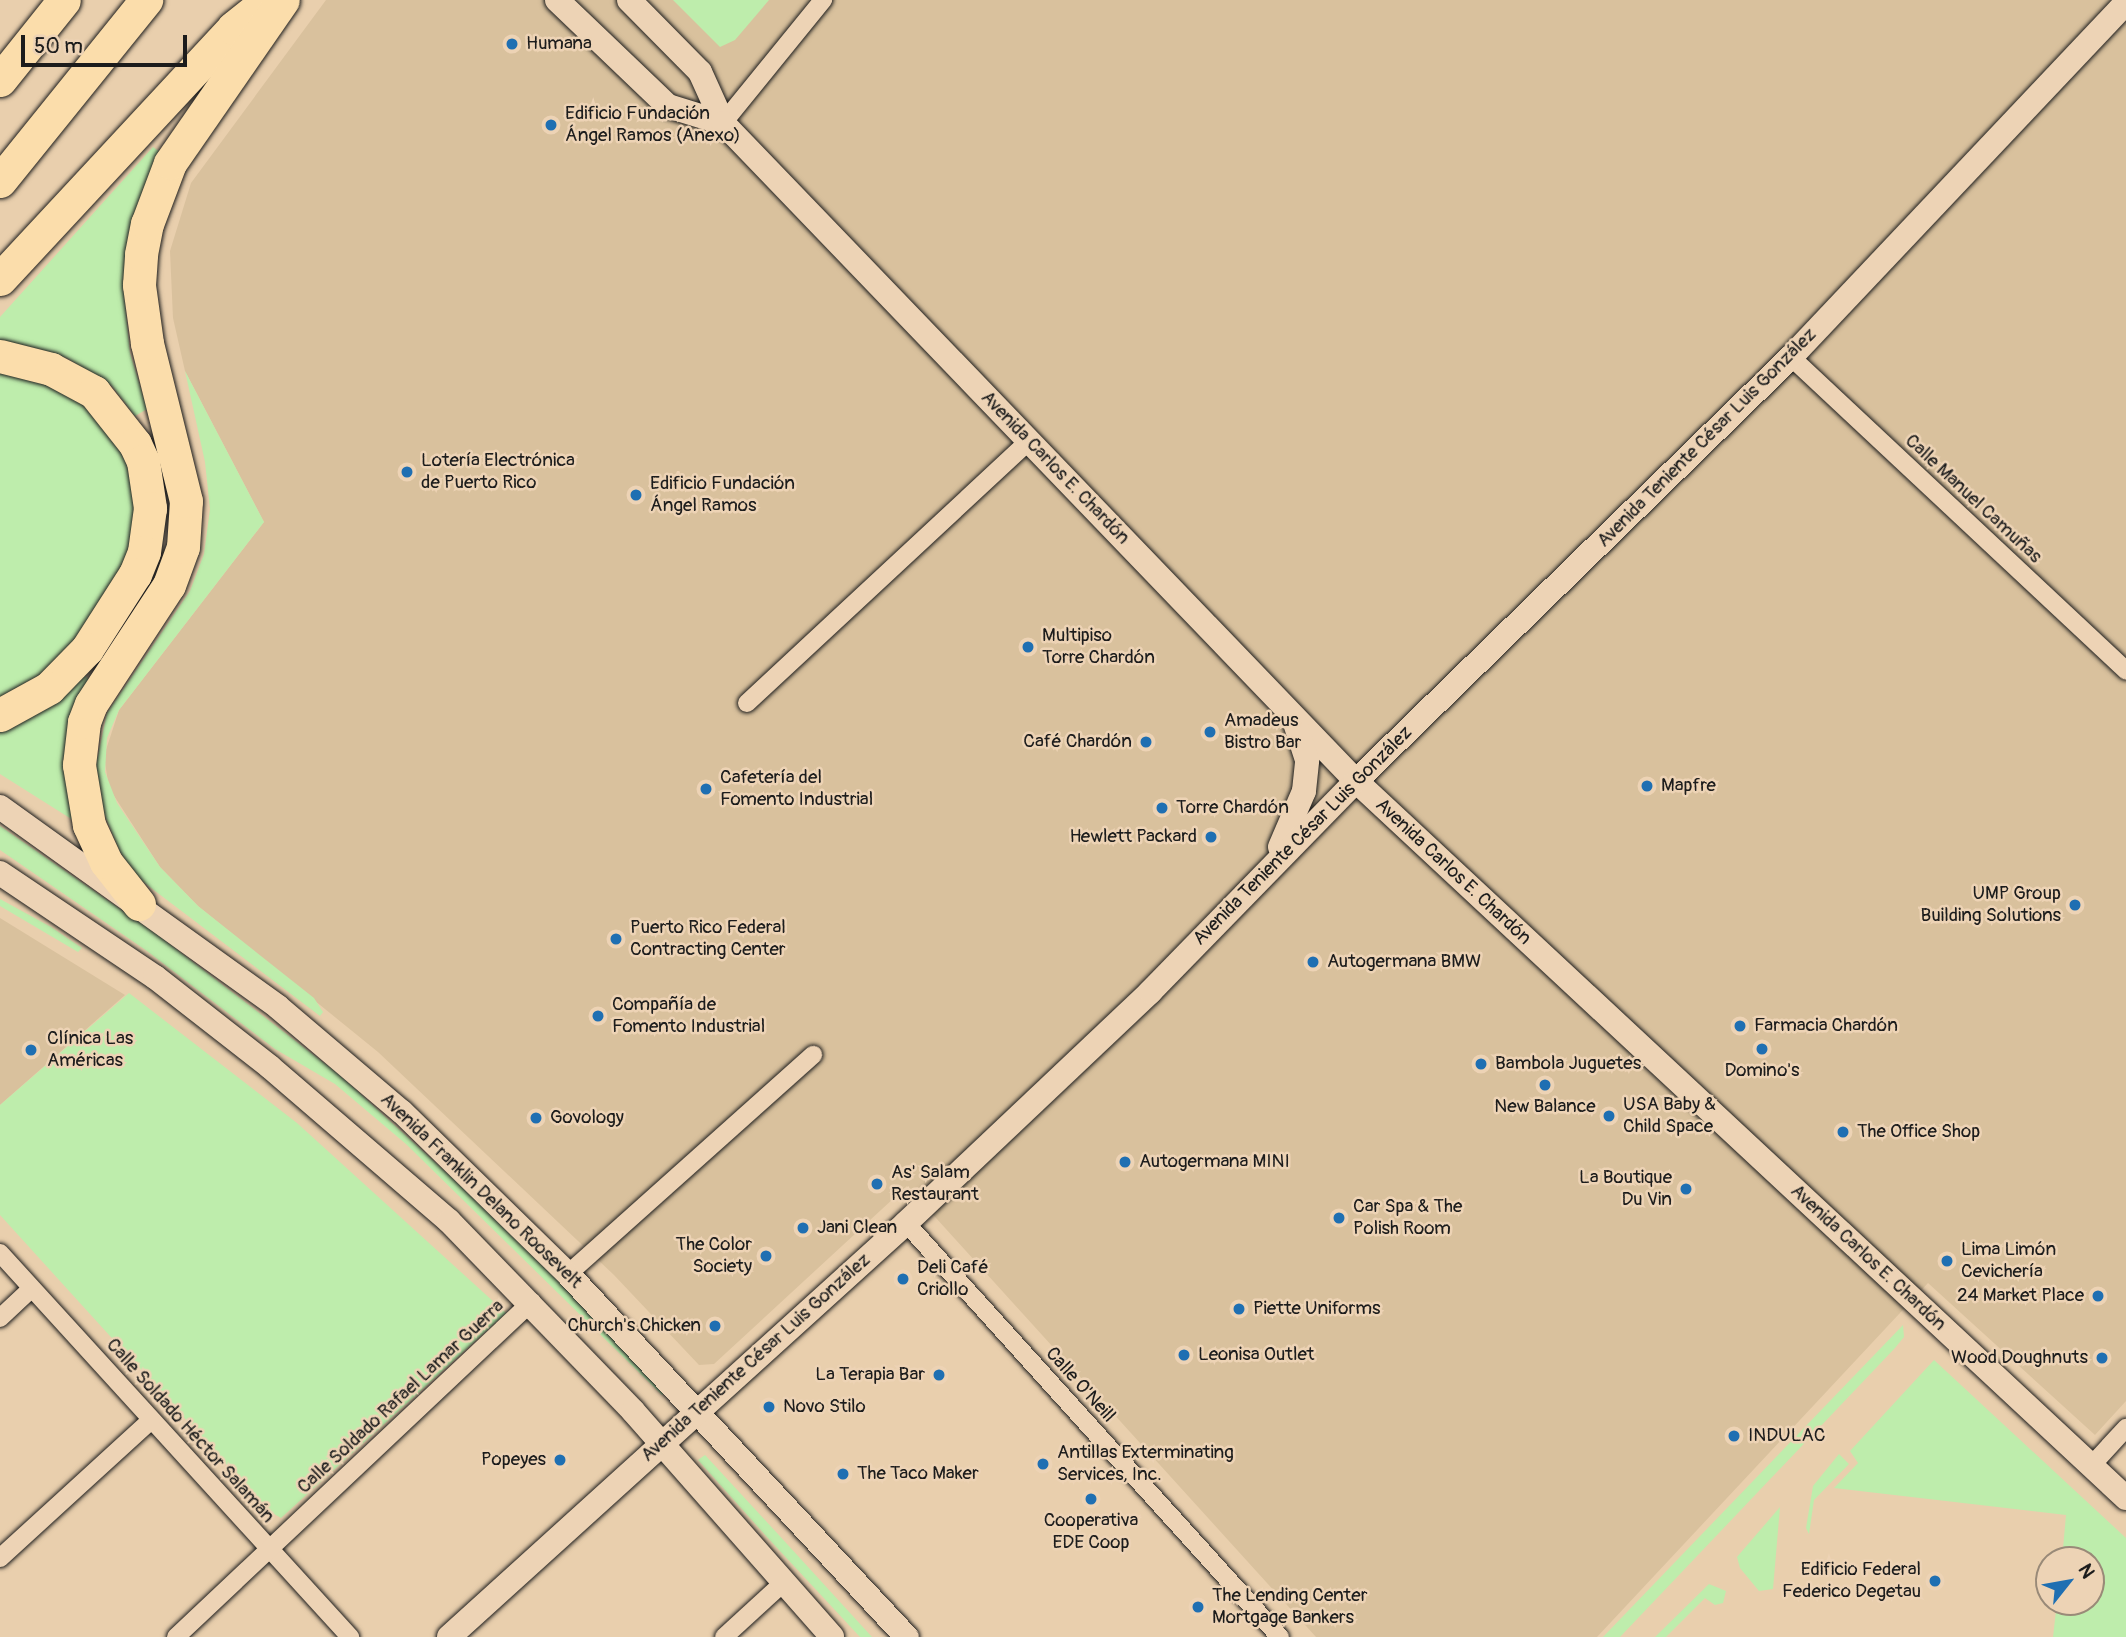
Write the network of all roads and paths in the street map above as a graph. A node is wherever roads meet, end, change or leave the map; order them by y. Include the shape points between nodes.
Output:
1 (64, 0) edge
2 (146, 0) edge
3 (268, 0) edge
4 (283, 0) edge
5 (557, 0) edge
6 (629, 0) edge
7 (823, 0) edge
8 (2126, 3) edge
9 (0, 80) edge
10 (723, 123) junction
11 (0, 181) edge
12 (0, 279) edge
13 (0, 356) edge
14 (1791, 357) junction
15 (1029, 441) junction
16 (2126, 671) edge
17 (747, 704) dead end
18 (0, 715) edge
19 (1293, 715) junction
20 (1356, 781) junction
21 (0, 807) edge
22 (0, 873) edge
23 (1264, 876) junction
24 (139, 904) junction
25 (813, 1055) dead end
26 (906, 1223) junction
27 (0, 1253) edge
28 (568, 1274) junction
29 (31, 1289) junction
30 (532, 1302) junction
31 (0, 1318) edge
32 (696, 1410) junction
33 (151, 1420) junction
34 (2126, 1428) edge
35 (659, 1446) junction
36 (2091, 1466) junction
37 (2126, 1498) edge
38 (270, 1551) junction
39 (0, 1558) edge
40 (783, 1583) junction
41 (176, 1637) edge
42 (350, 1637) edge
43 (449, 1637) edge
44 (724, 1637) edge
45 (832, 1637) edge
46 (907, 1637) edge
47 (1280, 1637) edge

1 - 9 highway
2 - 11 highway
3 - 12 highway via 233,28
4 - 24 highway via 170,163 147,224 139,285 147,342 186,501 183,547 169,585 91,704 80,753 89,825 106,862
5 - 10 street, Avenida Carlos E. Chardón via 668,106
6 - 10 street, Avenida Carlos E. Chardón via 700,72
7 - 10 street
8 - 14 street, Avenida Teniente César Luis González
10 - 15 street, Avenida Carlos E. Chardón
13 - 18 highway via 51,369 94,392 135,444 143,461 150,508 139,563 87,649 50,688
14 - 16 street, Calle Manuel Camuñas
14 - 20 street, Avenida Teniente César Luis González
15 - 17 street
15 - 19 street, Avenida Carlos E. Chardón
19 - 20 street, Avenida Carlos E. Chardón
19 - 23 street via 1307,760 1304,791
20 - 23 street, Avenida Teniente César Luis González
20 - 36 street, Avenida Carlos E. Chardón
21 - 24 street, Avenida Franklin Delano Roosevelt
22 - 30 street via 155,977 270,1067 449,1221
23 - 26 street, Avenida Teniente César Luis González via 1150,992
24 - 28 street, Avenida Franklin Delano Roosevelt via 278,1007 402,1112
25 - 28 street
26 - 32 street, Avenida Teniente César Luis González
26 - 47 street, Calle O'Neill
27 - 29 street, Calle Soldado Héctor Salamán
28 - 32 street, Avenida Franklin Delano Roosevelt
29 - 31 street
29 - 33 street, Calle Soldado Héctor Salamán
30 - 35 street
30 - 38 street, Calle Soldado Rafael Lamar Guerra
32 - 35 street, Avenida Teniente César Luis González
32 - 46 street, Avenida Franklin Delano Roosevelt
33 - 38 street, Calle Soldado Héctor Salamán
33 - 39 street
34 - 36 street
35 - 40 street
35 - 43 street, Avenida Teniente César Luis González
36 - 37 street, Avenida Carlos E. Chardón
38 - 41 street, Calle Soldado Rafael Lamar Guerra
38 - 42 street, Calle Soldado Héctor Salamán
40 - 44 street
40 - 45 street

